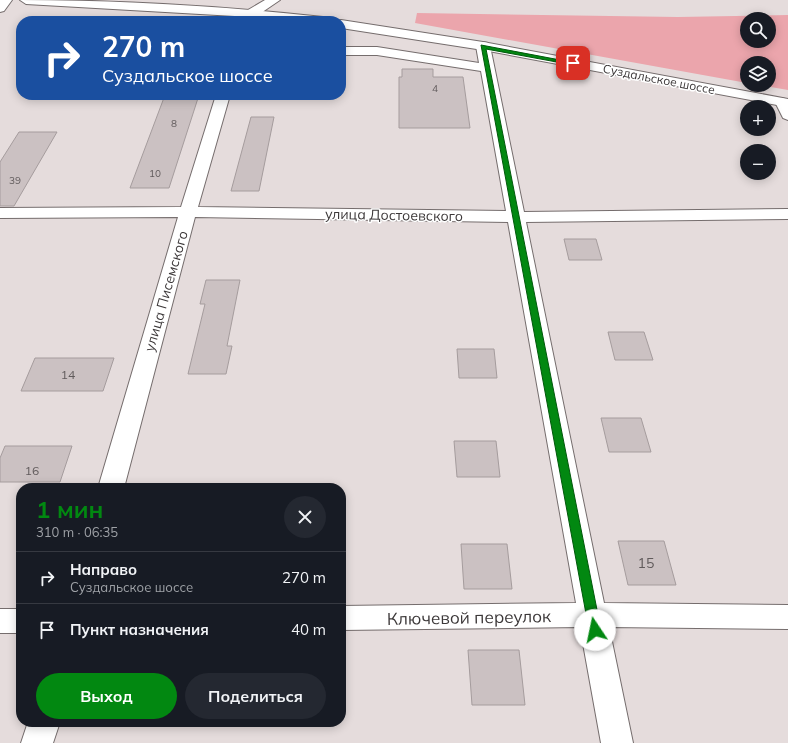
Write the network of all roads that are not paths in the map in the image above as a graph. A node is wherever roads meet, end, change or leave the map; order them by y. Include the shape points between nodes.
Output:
1 (6, 0) edge
2 (26, 0) edge
3 (274, 0) edge
4 (0, 8) edge
5 (237, 16) edge
6 (251, 16) edge
7 (346, 25) edge
8 (346, 51) edge
9 (485, 57) junction
10 (222, 100) edge
11 (786, 107) edge
12 (0, 212) edge
13 (188, 212) junction
14 (788, 214) edge
15 (516, 217) junction
16 (112, 483) edge
17 (592, 615) junction
18 (788, 617) edge
19 (346, 618) edge
20 (0, 621) edge
21 (16, 621) edge
22 (43, 727) edge
23 (38, 743) edge
24 (617, 743) edge

1 - 4 street
2 - 5 street
3 - 6 street
7 - 9 street, Суздальское шоссе
8 - 9 street
9 - 11 street, Суздальское шоссе
9 - 15 street
10 - 13 street, улица Писемского
12 - 13 street, улица Достоевского
13 - 15 street, улица Достоевского
13 - 16 street, улица Писемского
14 - 15 street, улица Достоевского
15 - 17 street
17 - 18 street, Ключевой переулок
17 - 19 street, Ключевой переулок
17 - 24 street
20 - 21 street
22 - 23 street

